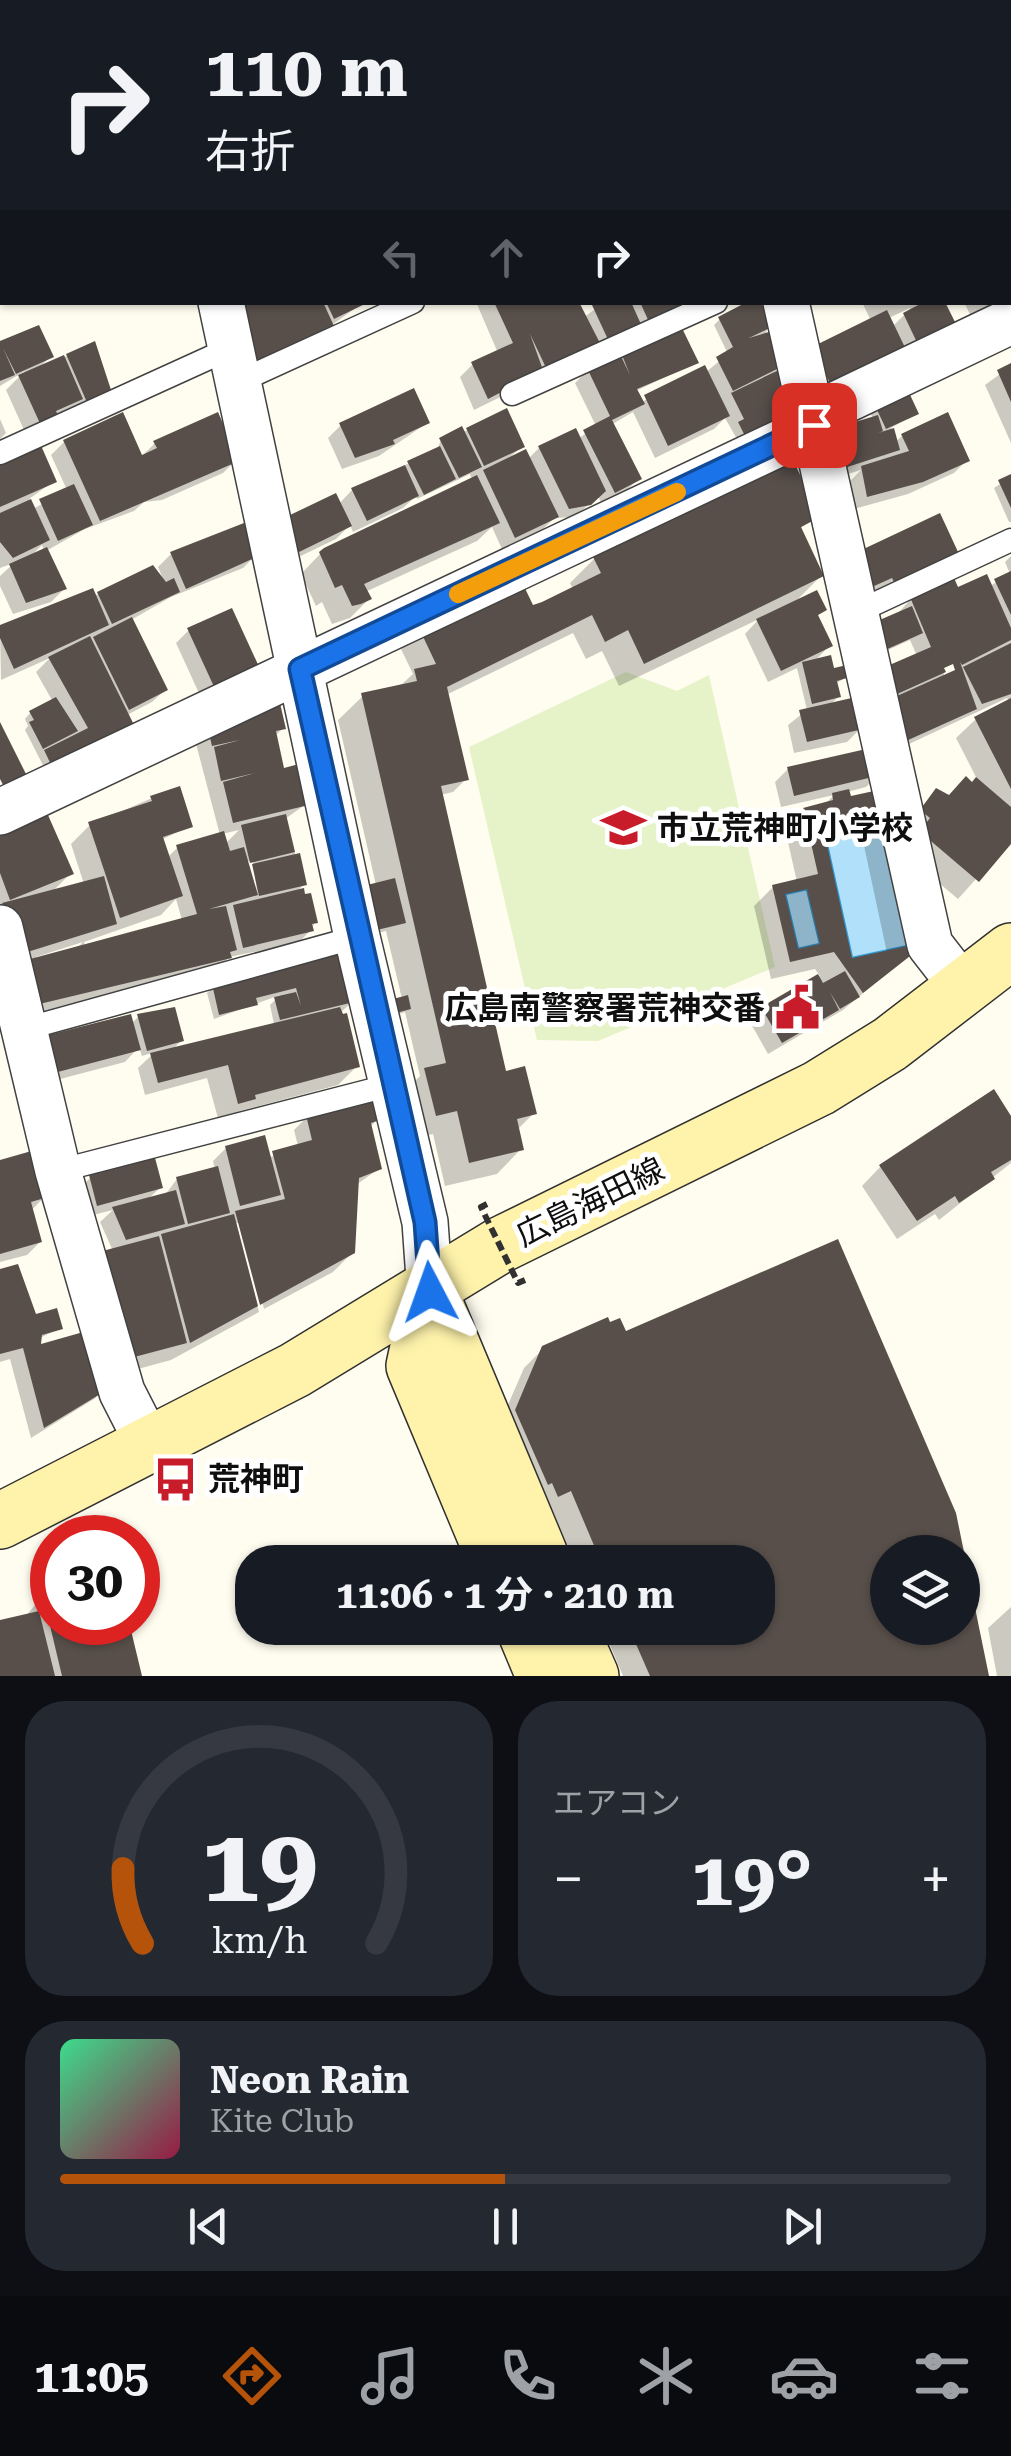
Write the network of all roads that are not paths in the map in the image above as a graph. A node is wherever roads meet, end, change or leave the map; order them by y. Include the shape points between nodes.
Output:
1 (222, 305) edge
2 (404, 305) edge
3 (709, 305) edge
4 (787, 305) edge
5 (1011, 321) edge
6 (234, 365) junction
7 (512, 394) dead end
8 (814, 425) junction
9 (0, 453) edge
10 (1011, 540) edge
11 (856, 612) junction
12 (300, 669) junction
13 (0, 812) edge
14 (0, 928) edge
15 (357, 937) junction
16 (1011, 951) edge
17 (965, 990) junction
18 (24, 1029) junction
19 (392, 1085) junction
20 (58, 1171) junction
21 (430, 1292) junction
22 (148, 1443) junction
23 (0, 1521) edge
24 (489, 1545) edge
25 (536, 1545) edge
26 (531, 1645) edge
27 (577, 1645) edge
28 (544, 1676) edge
29 (591, 1676) edge

1 - 6 street
2 - 6 lane
3 - 7 lane
4 - 8 street
5 - 8 street via 831,407
6 - 9 lane
6 - 12 street
8 - 11 street
8 - 12 street
10 - 11 lane
11 - 17 street via 930,944
12 - 13 street
12 - 15 street
14 - 18 street
15 - 18 lane
15 - 19 street
16 - 17 main road, 広島海田線
17 - 21 main road, 広島海田線 via 819,1088 502,1244
18 - 20 street
19 - 20 lane
19 - 21 street via 425,1222
20 - 22 street via 122,1392
21 - 22 main road, 広島海田線 via 295,1370
21 - 24 main road via 414,1366
21 - 25 main road
22 - 23 main road, 広島海田線
26 - 28 main road
27 - 29 main road

